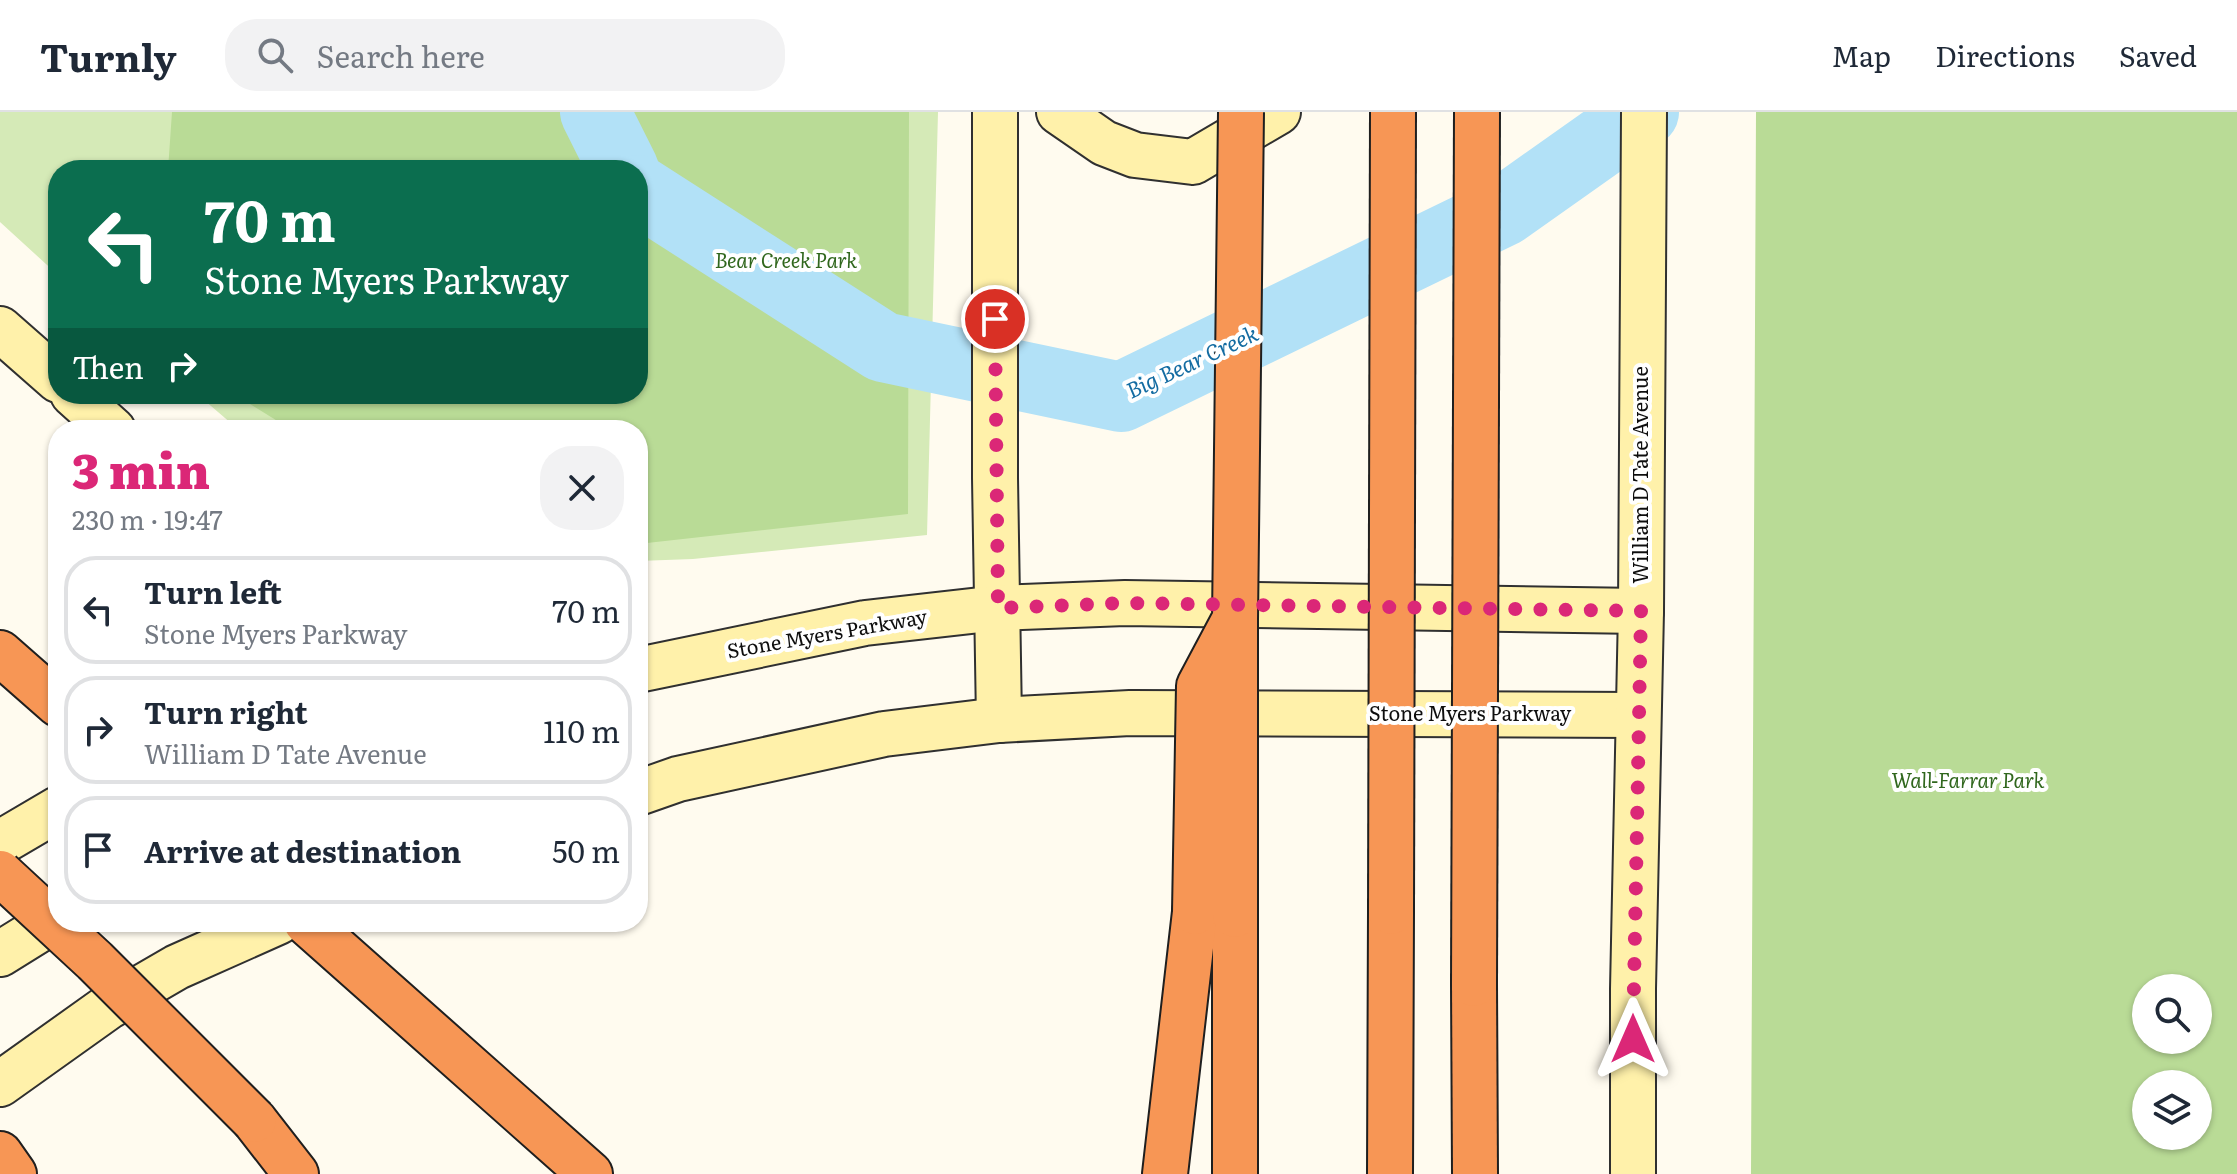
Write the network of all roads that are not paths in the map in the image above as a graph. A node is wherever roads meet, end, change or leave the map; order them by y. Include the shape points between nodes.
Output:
1 (995, 112) edge
2 (1059, 112) edge
3 (1241, 112) edge
4 (1278, 112) edge
5 (1393, 112) edge
6 (1477, 112) edge
7 (1644, 112) edge
8 (0, 329) edge
9 (48, 371) edge
10 (84, 404) edge
11 (102, 420) edge
12 (998, 608) junction
13 (1641, 611) junction
14 (8, 660) edge
15 (648, 668) edge
16 (48, 695) edge
17 (1638, 715) junction
18 (999, 720) junction
19 (648, 790) edge
20 (48, 815) edge
21 (0, 843) edge
22 (0, 873) edge
23 (1215, 913) junction
24 (48, 917) edge
25 (48, 924) edge
26 (64, 932) edge
27 (256, 932) edge
28 (317, 932) edge
29 (0, 954) edge
30 (0, 1084) edge
31 (0, 1154) edge
32 (14, 1174) edge
33 (296, 1174) edge
34 (590, 1174) edge
35 (1165, 1174) edge
36 (1235, 1174) edge
37 (1390, 1174) edge
38 (1475, 1174) edge
39 (1633, 1174) edge

1 - 12 main road
2 - 4 main road via 1104,143 1135,155 1193,162
3 - 23 highway, bridge via 1235,619
5 - 37 highway, bridge
6 - 38 highway, bridge
7 - 13 main road, William D Tate Avenue
8 - 9 main road
10 - 11 main road
12 - 13 main road, Stone Myers Parkway via 1125,603
12 - 15 main road, Stone Myers Parkway via 865,623
12 - 18 main road
13 - 17 main road, William D Tate Avenue
14 - 16 highway
17 - 18 main road, Stone Myers Parkway via 1130,713
17 - 39 main road, William D Tate Avenue
18 - 19 main road, Stone Myers Parkway via 884,734
20 - 21 main road
22 - 24 highway, bridge
23 - 35 highway
23 - 36 highway
25 - 29 main road
26 - 33 highway, bridge via 254,1120
27 - 30 main road via 177,967 108,1007
28 - 34 highway
31 - 32 highway

